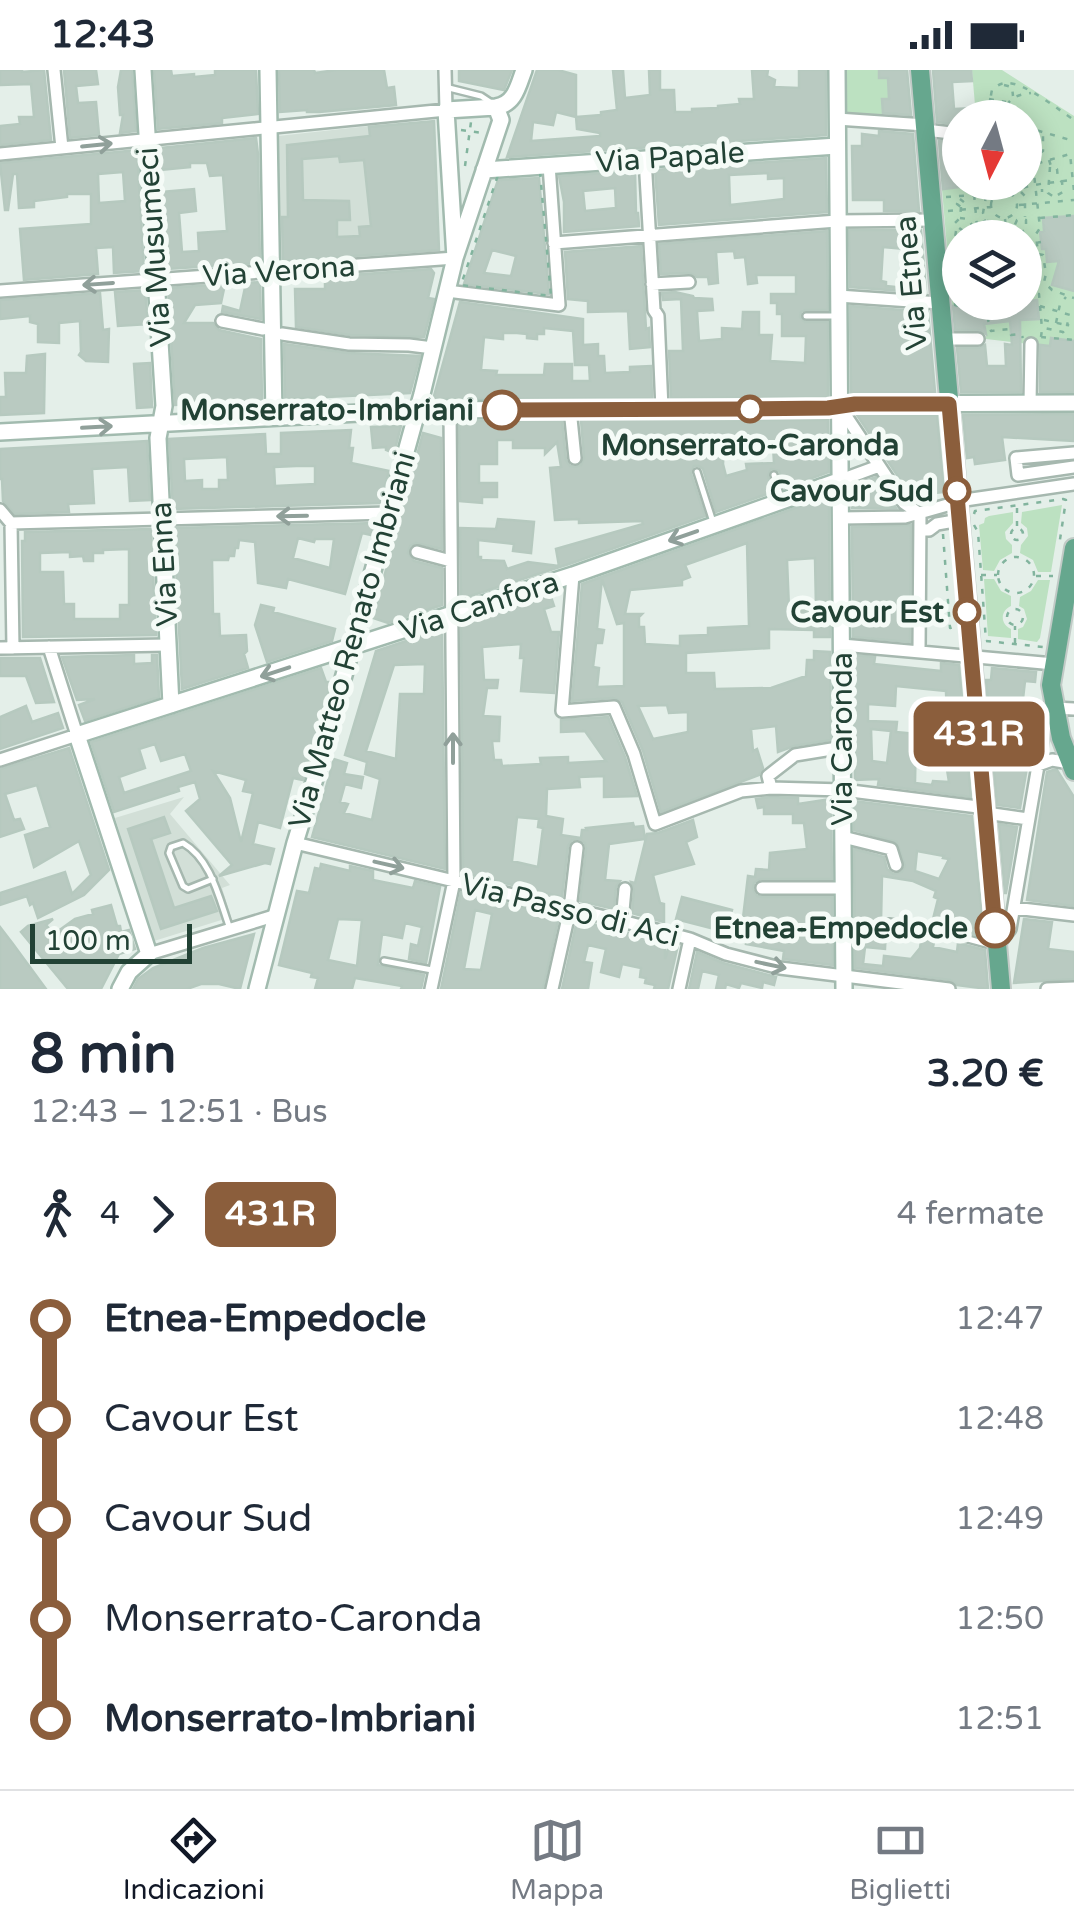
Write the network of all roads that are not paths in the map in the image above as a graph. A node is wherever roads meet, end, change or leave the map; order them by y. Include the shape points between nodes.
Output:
1 (54, 70) edge
2 (143, 70) edge
3 (268, 70) edge
4 (524, 70) edge
5 (836, 70) edge
6 (920, 70) edge
7 (445, 79) edge
8 (496, 106) junction
9 (440, 110) junction
10 (837, 120) junction
11 (925, 127) junction
12 (269, 128) junction
13 (942, 130) edge
14 (148, 140) junction
15 (837, 146) junction
16 (62, 148) junction
17 (0, 154) edge
18 (645, 159) junction
19 (549, 165) junction
20 (479, 168) junction
21 (451, 202) junction
22 (472, 207) junction
23 (942, 220) joint
24 (837, 222) junction
25 (650, 234) junction
26 (554, 243) junction
27 (447, 258) junction
28 (272, 271) junction
29 (156, 280) junction
30 (689, 282) dead end
31 (652, 284) junction
32 (454, 288) junction
33 (0, 290) edge
34 (838, 296) junction
35 (942, 298) edge
36 (806, 316) dead end
37 (838, 316) junction
38 (948, 320) edge
39 (222, 321) dead end
40 (263, 330) dead end
41 (282, 334) dead end
42 (944, 339) junction
43 (978, 340) dead end
44 (1036, 340) road end
45 (433, 348) junction
46 (1074, 402) edge
47 (949, 404) junction
48 (1030, 404) junction
49 (840, 406) junction
50 (662, 409) junction
51 (417, 410) junction
52 (450, 410) junction
53 (570, 410) junction
54 (274, 417) junction
55 (161, 424) junction
56 (0, 432) edge
57 (1073, 453) edge
58 (575, 458) dead end
59 (879, 466) junction
60 (1073, 468) edge
61 (1050, 470) junction
62 (697, 472) dead end
63 (774, 474) dead end
64 (1018, 475) junction
65 (840, 480) junction
66 (1074, 484) edge
67 (1053, 486) junction
68 (1020, 491) junction
69 (782, 501) junction
70 (958, 504) junction
71 (0, 510) edge
72 (389, 513) junction
73 (920, 514) junction
74 (841, 518) junction
75 (162, 519) junction
76 (11, 523) junction
77 (714, 525) junction
78 (920, 530) junction
79 (417, 552) dead end
80 (1066, 552) edge
81 (451, 561) junction
82 (572, 575) junction
83 (1069, 609) edge
84 (452, 615) junction
85 (168, 645) junction
86 (842, 645) junction
87 (352, 647) junction
88 (6, 648) edge
89 (48, 648) junction
90 (917, 650) junction
91 (974, 655) junction
92 (1054, 664) junction
93 (171, 705) junction
94 (1062, 712) edge
95 (77, 735) junction
96 (844, 747) junction
97 (1071, 758) edge
98 (0, 760) edge
99 (1038, 765) junction
100 (771, 788) junction
101 (843, 790) junction
102 (986, 810) junction
103 (1028, 819) junction
104 (843, 837) junction
105 (294, 843) junction
106 (578, 848) dead end
107 (896, 865) dead end
108 (213, 878) junction
109 (454, 881) junction
110 (762, 888) dead end
111 (843, 888) junction
112 (625, 889) dead end
113 (992, 890) junction
114 (1017, 892) junction
115 (1014, 908) junction
116 (570, 909) junction
117 (276, 914) junction
118 (1074, 915) edge
119 (622, 921) junction
120 (889, 922) dead end
121 (230, 929) junction
122 (690, 939) junction
123 (997, 946) junction
124 (149, 954) junction
125 (384, 961) dead end
126 (435, 971) junction
127 (844, 983) edge
128 (1074, 988) edge
129 (120, 989) edge
130 (258, 989) edge
131 (431, 989) edge
132 (552, 989) edge
133 (679, 989) edge
134 (950, 989) edge
135 (1001, 989) edge
136 (1047, 989) edge

1 - 16 street
2 - 14 main road, Via Musumeci
3 - 12 main road
4 - 8 main road via 513,99
5 - 10 main road, Via Caronda
6 - 11 main road, Via Etnea
7 - 8 lane
7 - 9 street
8 - 9 main road
8 - 20 main road via 501,120
9 - 12 street
9 - 21 main road
10 - 11 street
10 - 15 main road, Via Caronda
11 - 13 street
11 - 23 main road, Via Etnea
12 - 14 street
12 - 28 main road
16 -> 14 street
14 - 29 main road, Via Musumeci
15 - 18 main road, Via Papale
15 - 24 main road, Via Caronda
16 - 17 street
18 - 19 main road, Via Papale
18 - 25 street
19 - 20 main road, Via Papale
19 - 26 street
20 - 22 main road
21 - 22 main road
21 - 27 main road
22 - 27 main road
23 - 24 street
24 - 25 street
24 - 34 main road, Via Caronda
25 - 26 street
25 - 31 street
26 - 32 street via 559,305
27 - 28 street, Via Verona
27 - 32 main road, Via Matteo Renato Imbriani
28 - 29 street, Via Verona
28 - 54 main road
29 -> 33 street, Via Verona
29 - 55 main road, Via Musumeci
30 - 31 street
31 - 50 street
32 - 45 main road, Via Matteo Renato Imbriani
34 - 35 street
34 - 37 main road, Via Caronda
36 - 37 lane
37 - 49 main road, Via Caronda
38 - 42 main road, Via Etnea
39 - 40 street
41 - 45 street
42 - 43 street
42 - 47 main road, Via Etnea
44 - 48 street
45 - 51 main road, Via Matteo Renato Imbriani
46 - 48 main road
47 - 48 main road
47 - 49 main road
47 - 70 main road, Via Etnea
49 - 50 main road
49 - 59 street
49 - 65 main road, Via Caronda
50 - 53 main road
51 - 52 main road
51 - 54 main road
51 - 72 main road, Via Matteo Renato Imbriani
52 - 53 main road
52 - 81 street
53 - 58 street
54 - 55 main road
56 -> 55 main road
55 - 75 main road, Via Enna
57 - 60 street
57 - 64 street via 1016,458
59 - 65 street
59 - 73 street via 904,503
60 - 61 street
61 - 64 street
61 - 67 street
62 - 77 lane
63 - 69 lane
64 - 68 street
65 - 69 main road, Via Canfora
65 - 74 main road, Via Caronda
66 - 67 street
67 - 68 street
68 - 70 street
69 - 77 main road, Via Canfora
70 - 73 street
70 - 78 street via 938,524
70 - 91 main road, Via Etnea
71 - 76 street
72 -> 75 street
72 - 87 main road, Via Matteo Renato Imbriani
73 - 74 street
73 - 78 street
74 - 86 main road, Via Caronda
75 - 76 street
75 - 85 main road, Via Enna
76 - 88 street
77 -> 82 main road, Via Canfora
78 - 90 street
79 - 81 street
80 - 83 main road
81 - 84 street
82 - 84 main road, Via Canfora
82 - 100 street via 562,711 614,708 655,824 741,790
83 - 92 main road
84 - 87 main road, Via Canfora
109 -> 84 street
85 - 89 street
85 - 93 main road, Via Enna
86 - 90 street
86 - 96 main road, Via Caronda
87 -> 93 main road, Via Canfora
87 - 105 main road, Via Matteo Renato Imbriani
88 - 89 street
89 - 95 street
90 - 91 street
91 - 92 street
91 - 102 main road
92 - 94 main road via 1052,683
93 - 95 main road, Via Canfora
94 - 97 main road
94 - 99 street via 1046,719
95 - 98 street, Via Canfora
95 - 124 main road
96 - 100 street via 795,754 768,776
96 - 101 main road, Via Caronda
97 - 99 street
99 - 103 street
100 - 101 street
101 - 102 street
101 - 104 main road, Via Caronda
102 - 103 street
102 - 113 main road
103 - 114 street
104 - 107 street via 891,850
104 - 111 main road, Via Caronda
105 -> 109 street, Via Passo di Aci
105 - 117 main road, Via Matteo Renato Imbriani
106 - 116 street
108 - 108 lane via 190,846 171,847 182,886
108 - 121 lane
109 - 116 street, Via Passo di Aci
109 - 126 street
110 - 111 street
111 - 127 main road, Via Caronda
112 - 119 street
113 - 114 street
113 - 123 main road
114 - 115 street
115 - 118 street
115 - 123 street
116 - 119 street, Via Passo di Aci
116 - 132 street
117 - 121 street
117 - 130 main road, Via Matteo Renato Imbriani
119 - 122 street, Via Passo di Aci
120 - 123 lane
121 - 124 street
122 -> 127 street, Via Passo di Aci
122 - 133 street
123 - 135 main road
124 - 129 main road
125 - 126 lane
126 - 131 street
127 - 134 street, Via Passo di Aci
128 - 136 street

